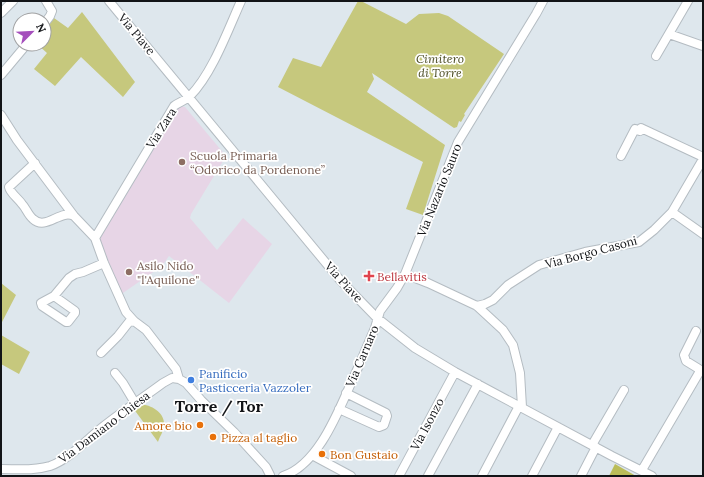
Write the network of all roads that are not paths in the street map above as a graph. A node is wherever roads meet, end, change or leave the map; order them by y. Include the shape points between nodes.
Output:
1 (13, 1) edge
2 (46, 1) edge
3 (109, 1) edge
4 (241, 1) edge
5 (543, 1) edge
6 (688, 1) edge
7 (52, 12) edge
8 (1, 13) edge
9 (669, 34) junction
10 (703, 46) edge
11 (20, 52) edge
12 (656, 56) dead end
13 (1, 75) edge
14 (189, 97) junction
15 (1, 115) edge
16 (621, 156) dead end
17 (703, 158) edge
18 (35, 163) junction
19 (672, 212) junction
20 (74, 216) junction
21 (703, 234) edge
22 (95, 238) junction
23 (104, 263) junction
24 (405, 274) junction
25 (54, 296) dead end
26 (477, 306) junction
27 (377, 318) junction
28 (134, 321) junction
29 (696, 330) dead end
30 (101, 353) dead end
31 (455, 372) junction
32 (115, 374) dead end
33 (179, 378) junction
34 (478, 384) junction
35 (624, 390) dead end
36 (346, 393) junction
37 (135, 403) junction
38 (520, 407) junction
39 (339, 409) junction
40 (558, 427) junction
41 (594, 446) junction
42 (312, 455) junction
43 (1, 469) edge
44 (642, 470) junction
45 (269, 475) edge
46 (283, 476) edge
47 (351, 476) edge
48 (399, 476) edge
49 (428, 476) edge
50 (482, 476) edge
51 (532, 476) edge
52 (581, 476) edge
53 (652, 476) edge

1 - 8 street
2 - 7 street
3 - 14 street, Via Piave
4 - 14 street, Via Zara via 213,61
5 - 24 street, Via Nazario Sauro via 458,142
6 - 9 street
9 - 10 street
9 - 12 street
11 - 13 street
14 - 22 street, Via Zara via 174,106
14 - 27 street, Via Piave via 340,280
15 - 18 street
16 - 17 street, Via Borgo Casoni via 635,128 641,128
17 - 19 street, Via Borgo Casoni
18 - 20 street
18 - 20 street via 9,187 11,192 37,222 46,222 67,214
19 - 21 street
19 - 26 street, Via Borgo Casoni via 639,242 586,252 540,265 508,285 493,300
20 - 22 street
22 - 23 street
23 - 25 street via 75,274
23 - 28 street via 126,312
24 - 26 street
24 - 27 street, Via Nazario Sauro
26 - 38 street via 502,330 513,345 520,373
27 - 31 street, Via Piave via 415,348
27 - 36 street, Via Carnaro
28 - 30 street via 128,322
28 - 33 street via 155,341 176,369
29 - 44 street via 684,355 686,361 700,371
31 - 34 street, Via Piave
31 - 48 street, Via Isonzo
32 - 37 street
33 - 37 street, Via Damiano Chiesa via 167,380
33 - 45 street via 234,432 266,467
34 - 38 street, Via Piave
34 - 49 street
35 - 41 street
36 - 39 street, Via Carnaro
36 - 39 street, Via Carnaro via 388,416 384,425 379,427
37 - 43 street, Via Damiano Chiesa via 52,465 30,469
38 - 40 street, Via Piave
38 - 50 street
39 - 42 street, Via Carnaro via 332,426
40 - 41 street, Via Piave
40 - 51 street
41 - 44 street, Via Piave
41 - 52 street
42 - 46 street, Via Carnaro via 292,474
42 - 47 street
44 - 53 street, Via Piave
45 - 46 street via 276,473

